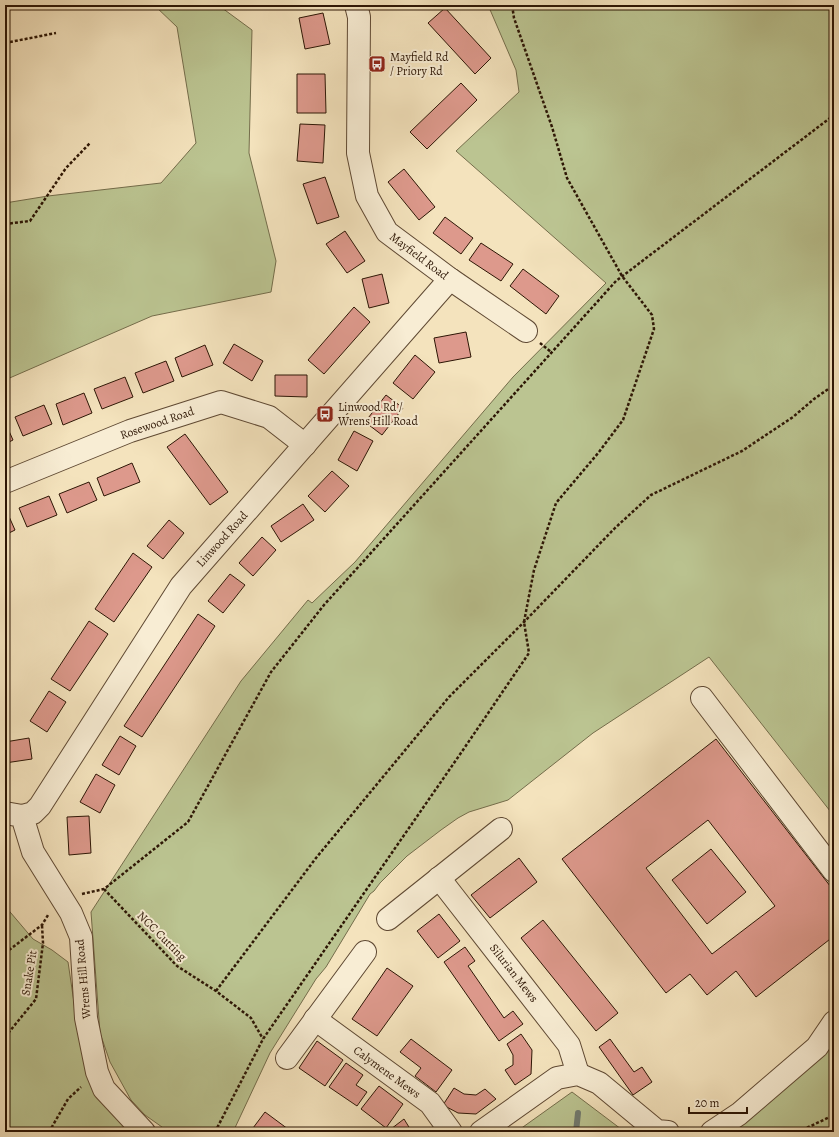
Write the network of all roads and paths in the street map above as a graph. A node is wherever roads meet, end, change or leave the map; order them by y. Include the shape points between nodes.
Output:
1 (356, 5) edge
2 (512, 5) edge
3 (56, 33) dead end
4 (5, 43) edge
5 (5, 64) edge
6 (6, 81) edge
7 (834, 115) edge
8 (90, 143) dead end
9 (5, 224) edge
10 (622, 276) junction
11 (450, 279) junction
12 (526, 331) dead end
13 (834, 385) edge
14 (305, 446) junction
15 (5, 482) edge
16 (524, 622) junction
17 (702, 698) dead end
18 (14, 814) edge
19 (501, 829) dead end
20 (834, 871) edge
21 (440, 878) junction
22 (104, 889) junction
23 (78, 893) dead end
24 (388, 919) dead end
25 (365, 952) dead end
26 (5, 953) edge
27 (216, 991) junction
28 (315, 1019) junction
29 (834, 1022) edge
30 (5, 1037) edge
31 (263, 1039) junction
32 (287, 1058) dead end
33 (97, 1072) junction
34 (578, 1074) junction
35 (834, 1115) edge
36 (49, 1132) edge
37 (144, 1132) edge
38 (216, 1132) edge
39 (451, 1132) edge
40 (482, 1132) edge
41 (668, 1132) edge
42 (712, 1132) edge
43 (798, 1132) edge

1 - 11 street, Mayfield Road via 359,17 358,153 367,196 387,232
2 - 10 path via 514,18 568,178
3 - 4 path
5 - 6 path
7 - 10 path
8 - 9 path via 66,168 30,221
10 - 16 path via 652,315 654,329 623,420 556,503 534,570
10 - 22 path via 324,605 271,672 188,822
11 - 12 street, Mayfield Road
11 - 14 street, Linwood Road
13 - 16 path via 793,417 742,451 651,495
14 - 15 street, Rosewood Road via 269,417 221,402 130,431
14 - 18 street, Linwood Road via 181,586 40,806 33,813
16 - 27 path via 449,697 316,858
16 - 31 path via 529,653
17 - 20 street
18 - 33 street, Wrens Hill Road via 33,852 71,913 81,936 86,1018
19 - 21 street
21 - 24 street
21 - 34 street, Silurian Mews via 569,1045
22 - 23 path
22 - 27 path, NCC Cutting via 177,966
25 - 28 street
26 - 30 path, Snake Pit via 42,925 43,943 36,999
27 - 31 path, NCC Cutting via 251,1018
28 - 32 street
28 - 39 street, Calymene Mews via 430,1103
29 - 42 street via 817,1047 739,1114
31 - 38 path
33 - 36 path via 68,1099
33 - 37 street, Wrens Hill Road via 104,1089
34 - 40 street via 557,1078
34 - 41 street via 599,1083 657,1131
35 - 43 path

